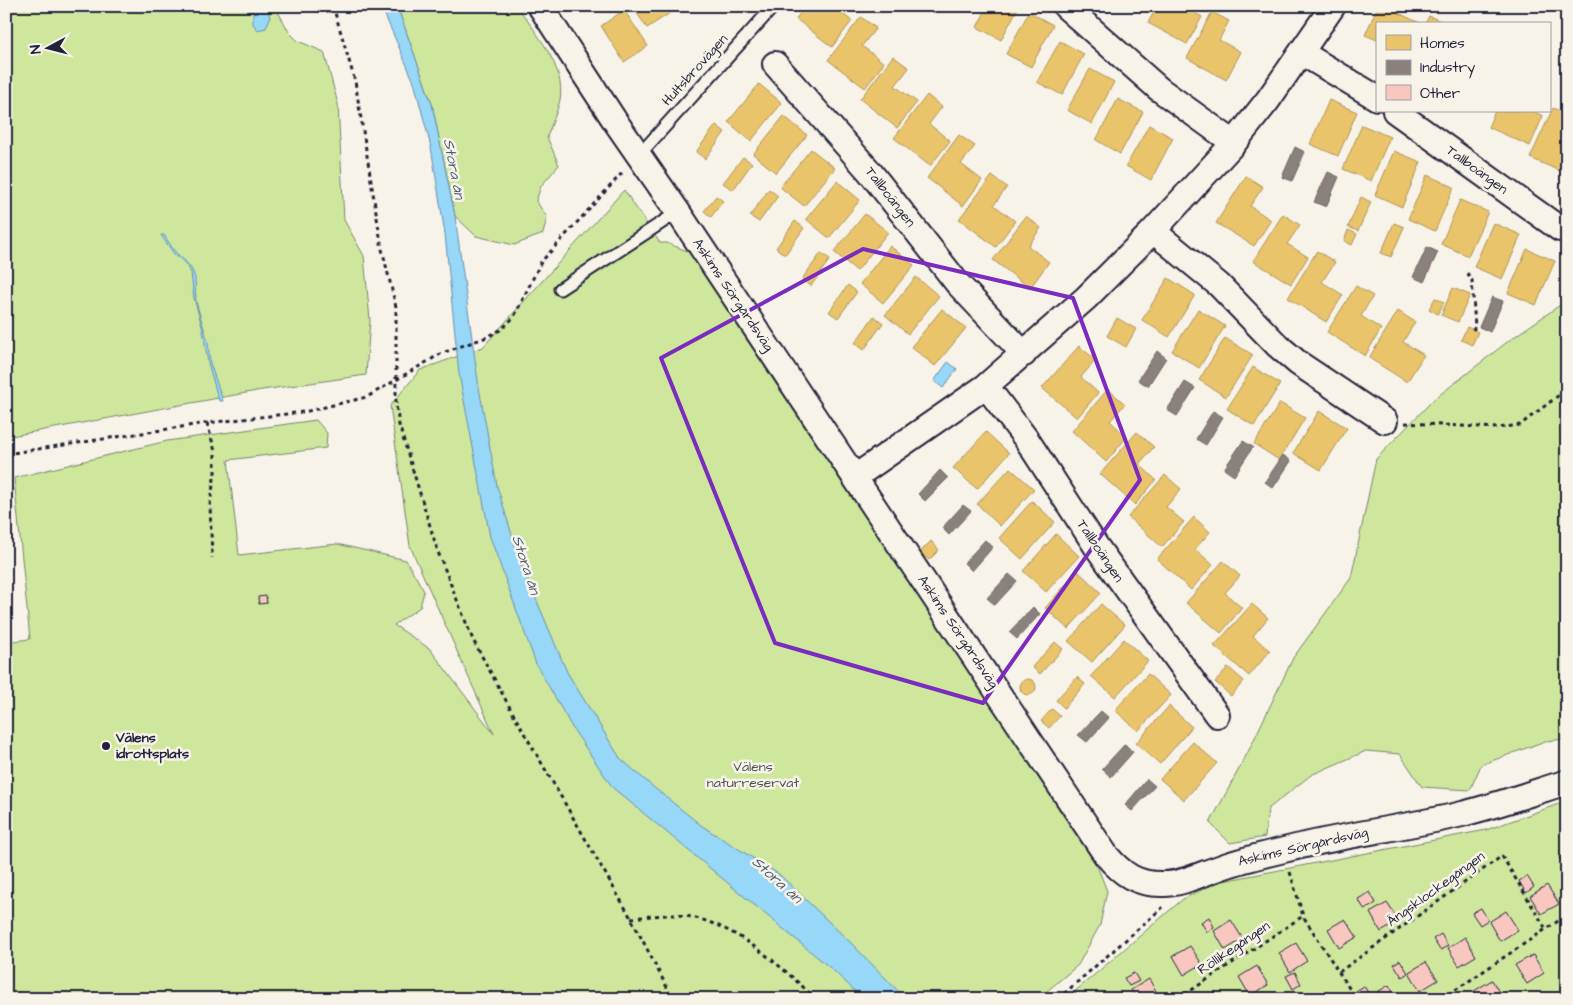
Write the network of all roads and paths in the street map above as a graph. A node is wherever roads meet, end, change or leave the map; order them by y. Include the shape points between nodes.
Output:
1 (333, 6) edge
2 (540, 6) edge
3 (774, 6) edge
4 (1065, 6) edge
5 (1333, 6) edge
6 (1302, 54) junction
7 (775, 64) dead end
8 (1376, 97) edge
9 (1396, 112) edge
10 (1234, 143) junction
11 (638, 155) junction
12 (678, 212) junction
13 (1560, 229) dead end
14 (1153, 231) junction
15 (1467, 273) dead end
16 (560, 289) dead end
17 (1473, 330) dead end
18 (1024, 354) junction
19 (397, 379) junction
20 (986, 386) junction
21 (1567, 389) edge
22 (1385, 421) joint
23 (207, 424) junction
24 (6, 454) edge
25 (855, 477) junction
26 (212, 558) dead end
27 (1217, 715) dead end
28 (1567, 782) edge
29 (1286, 849) junction
30 (1165, 884) junction
31 (1567, 915) edge
32 (1303, 916) junction
33 (631, 918) junction
34 (1546, 929) junction
35 (1339, 972) junction
36 (673, 999) edge
37 (816, 999) edge
38 (1058, 999) edge
39 (1178, 999) edge
40 (1356, 999) edge
41 (1442, 999) edge

1 - 19 path via 355,81 382,249 396,307
2 - 11 street, Askims Sörgårdsväg
3 - 11 lane, Hultsbrovägen
4 - 10 street via 1159,89
5 - 6 street
6 - 8 street
6 - 10 street
7 - 18 street, Tallboängen via 870,172 958,284
9 - 13 street, Tallboängen
10 - 14 street
11 - 12 street, Askims Sörgårdsväg
11 - 19 path via 541,262 514,317 502,329 442,353
12 - 16 lane
12 - 25 street, Askims Sörgårdsväg
14 - 18 street
14 - 22 street via 1221,287 1298,363
15 - 17 path via 1472,280
18 - 20 street
19 - 23 path via 367,397 304,412
19 - 33 path via 396,405 404,442 438,552 473,640
20 - 25 street
20 - 27 street, Tallboängen via 1027,440 1096,546
21 - 22 path via 1520,425 1498,428
23 - 24 path
23 - 26 path via 215,451 210,505
25 - 30 street, Askims Sörgårdsväg via 1106,855 1119,870 1133,879 1148,884
28 - 29 street, Askims Sörgårdsväg via 1460,814
29 - 30 street, Askims Sörgårdsväg
29 - 32 path
30 - 38 path via 1163,907
31 - 34 path
32 - 35 path
32 - 39 path, Röllikegången
33 - 36 path
33 - 37 path via 671,915 704,920 739,936
34 - 35 path, Ängsklockegången via 1502,856
34 - 41 path
35 - 40 path

